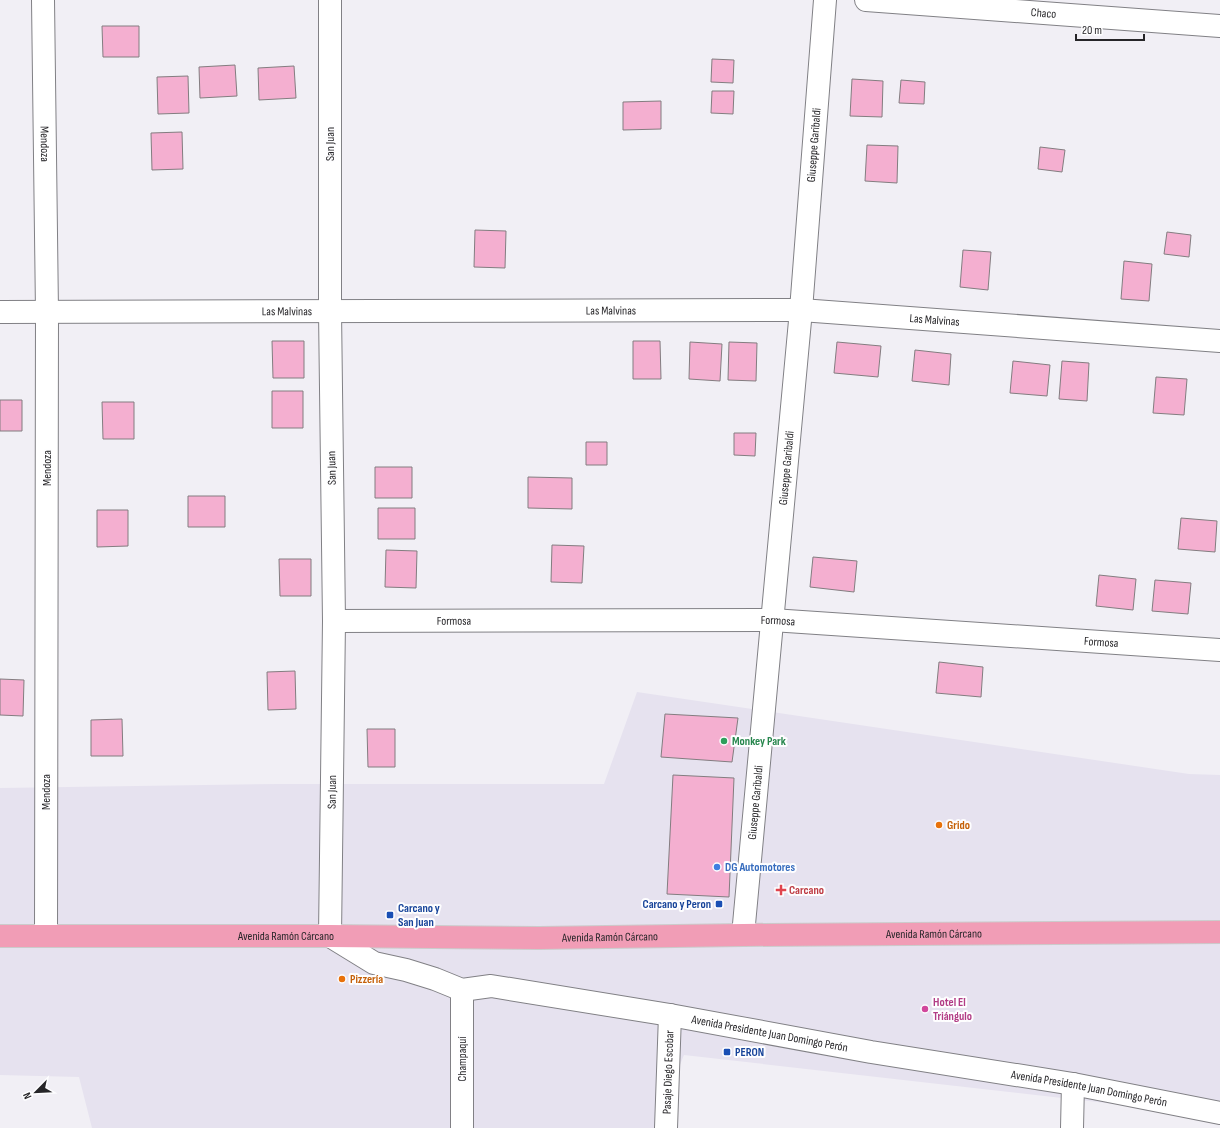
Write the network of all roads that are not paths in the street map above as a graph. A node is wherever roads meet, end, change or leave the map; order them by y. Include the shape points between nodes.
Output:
1 (43, 0) edge
2 (330, 0) edge
3 (825, 0) edge
4 (866, 0) edge
5 (1220, 26) edge
6 (801, 310) junction
7 (330, 311) junction
8 (0, 312) edge
9 (47, 312) junction
10 (1220, 341) edge
11 (772, 620) junction
12 (334, 622) junction
13 (1220, 650) edge
14 (1220, 932) edge
15 (743, 935) junction
16 (0, 936) edge
17 (46, 936) junction
18 (330, 936) junction
19 (462, 990) junction
20 (670, 1015) junction
21 (1073, 1084) junction
22 (1220, 1113) edge
23 (462, 1128) edge
24 (666, 1128) edge
25 (1072, 1128) edge

1 - 9 street, Mendoza
2 - 7 street, San Juan
3 - 6 street, Giuseppe Garibaldi
4 - 5 street, Chaco
6 - 7 street, Las Malvinas
6 - 10 street, Las Malvinas
6 - 11 street, Giuseppe Garibaldi
7 - 9 street, Las Malvinas
7 - 12 street, San Juan
8 - 9 street, Las Malvinas
9 - 17 street, Mendoza
11 - 12 street, Formosa
11 - 13 street, Formosa
11 - 15 street, Giuseppe Garibaldi
12 - 18 street, San Juan
14 - 15 main road, Avenida Ramón Cárcano
15 - 18 main road, Avenida Ramón Cárcano via 539,938
16 - 17 main road, Avenida Ramón Cárcano
17 - 18 main road, Avenida Ramón Cárcano
18 - 19 street via 374,963 434,978
19 - 20 street, Avenida Presidente Juan Domingo Perón via 491,986
19 - 23 street, Champaquí
20 - 21 street, Avenida Presidente Juan Domingo Perón via 871,1052
20 - 24 street, Pasaje Diego Escobar
21 - 22 street, Avenida Presidente Juan Domingo Perón
21 - 25 street

